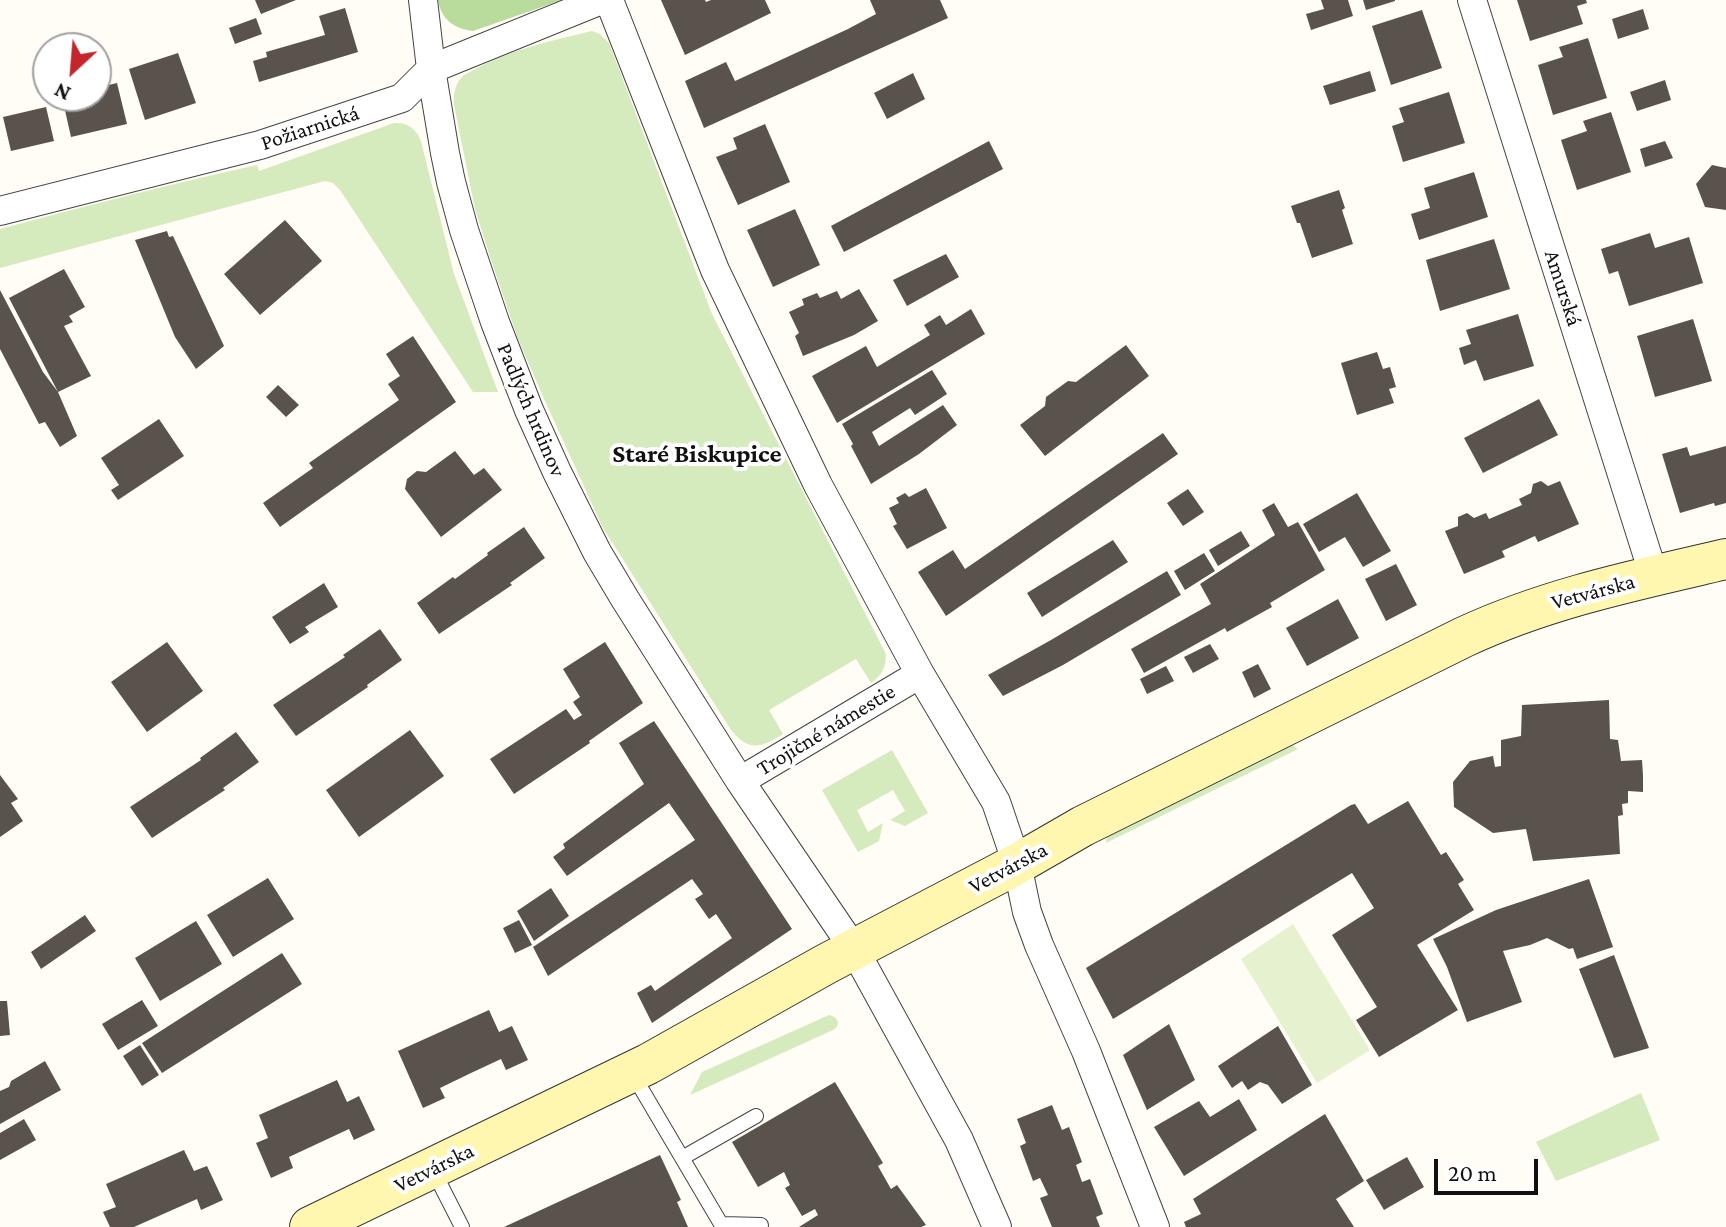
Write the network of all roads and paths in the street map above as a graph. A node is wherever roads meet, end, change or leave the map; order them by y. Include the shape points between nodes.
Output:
1 (423, 0) edge
2 (601, 0) edge
3 (609, 0) edge
4 (1472, 0) edge
5 (431, 69) junction
6 (0, 211) edge
7 (1726, 559) edge
8 (1654, 576) junction
9 (920, 674) junction
10 (740, 781) junction
11 (1017, 864) junction
12 (854, 949) junction
13 (632, 1072) junction
14 (756, 1116) dead end
15 (682, 1158) junction
16 (433, 1168) junction
17 (324, 1224) edge
18 (761, 1225) dead end
19 (462, 1227) edge
20 (997, 1227) edge
21 (1155, 1227) edge

1 - 5 street, Padlých hrdinov
2 - 5 street, Požiarnická
3 - 9 street via 715,270 818,485
4 - 8 street, Amurská
5 - 6 street, Požiarnická via 402,98 260,145
5 - 10 street, Padlých hrdinov via 464,230 529,410 597,552
7 - 8 street, Vetvárska
8 - 11 street, Vetvárska via 1534,608 1487,627 1083,826
9 - 10 street, Trojičné námestie
9 - 11 street, Trojičné námestie via 996,802
10 - 12 street, Trojičné námestie
11 - 12 street, Vetvárska
11 - 21 street, Trojičné námestie via 1039,945 1094,1047
12 - 13 street, Vetvárska
12 - 20 street, Trojičné námestie via 959,1140
13 - 15 lane
13 - 16 street, Vetvárska
14 - 15 lane
15 - 18 lane via 721,1224
16 - 17 street, Vetvárska
16 - 19 lane

